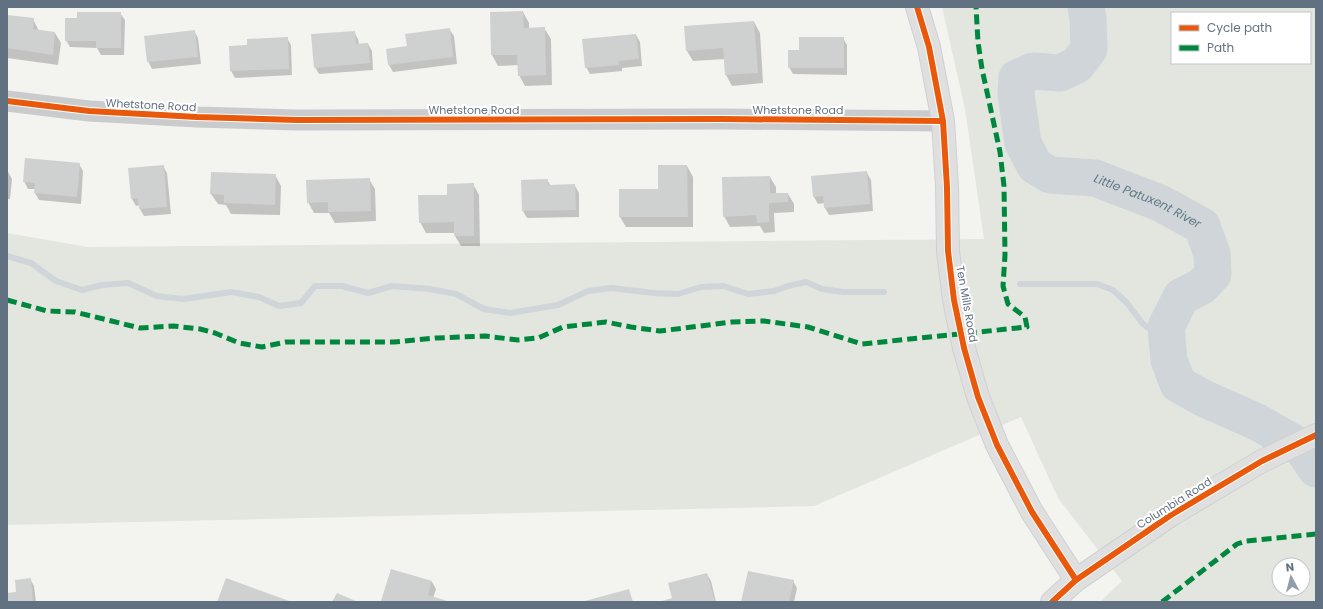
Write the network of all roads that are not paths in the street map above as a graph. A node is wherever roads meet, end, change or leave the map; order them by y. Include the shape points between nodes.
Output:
1 (917, 7) edge
2 (7, 101) edge
3 (943, 121) junction
4 (1316, 435) edge
5 (1076, 580) junction
6 (1052, 602) edge

1 - 3 street, Ten Mills Road via 929,47
2 - 3 street, Whetstone Road via 89,111 297,120
3 - 5 street, Ten Mills Road via 948,251 954,300 978,397 997,445 1032,512
4 - 5 street, Columbia Road via 1262,461 1171,515
5 - 6 street, Columbia Road

